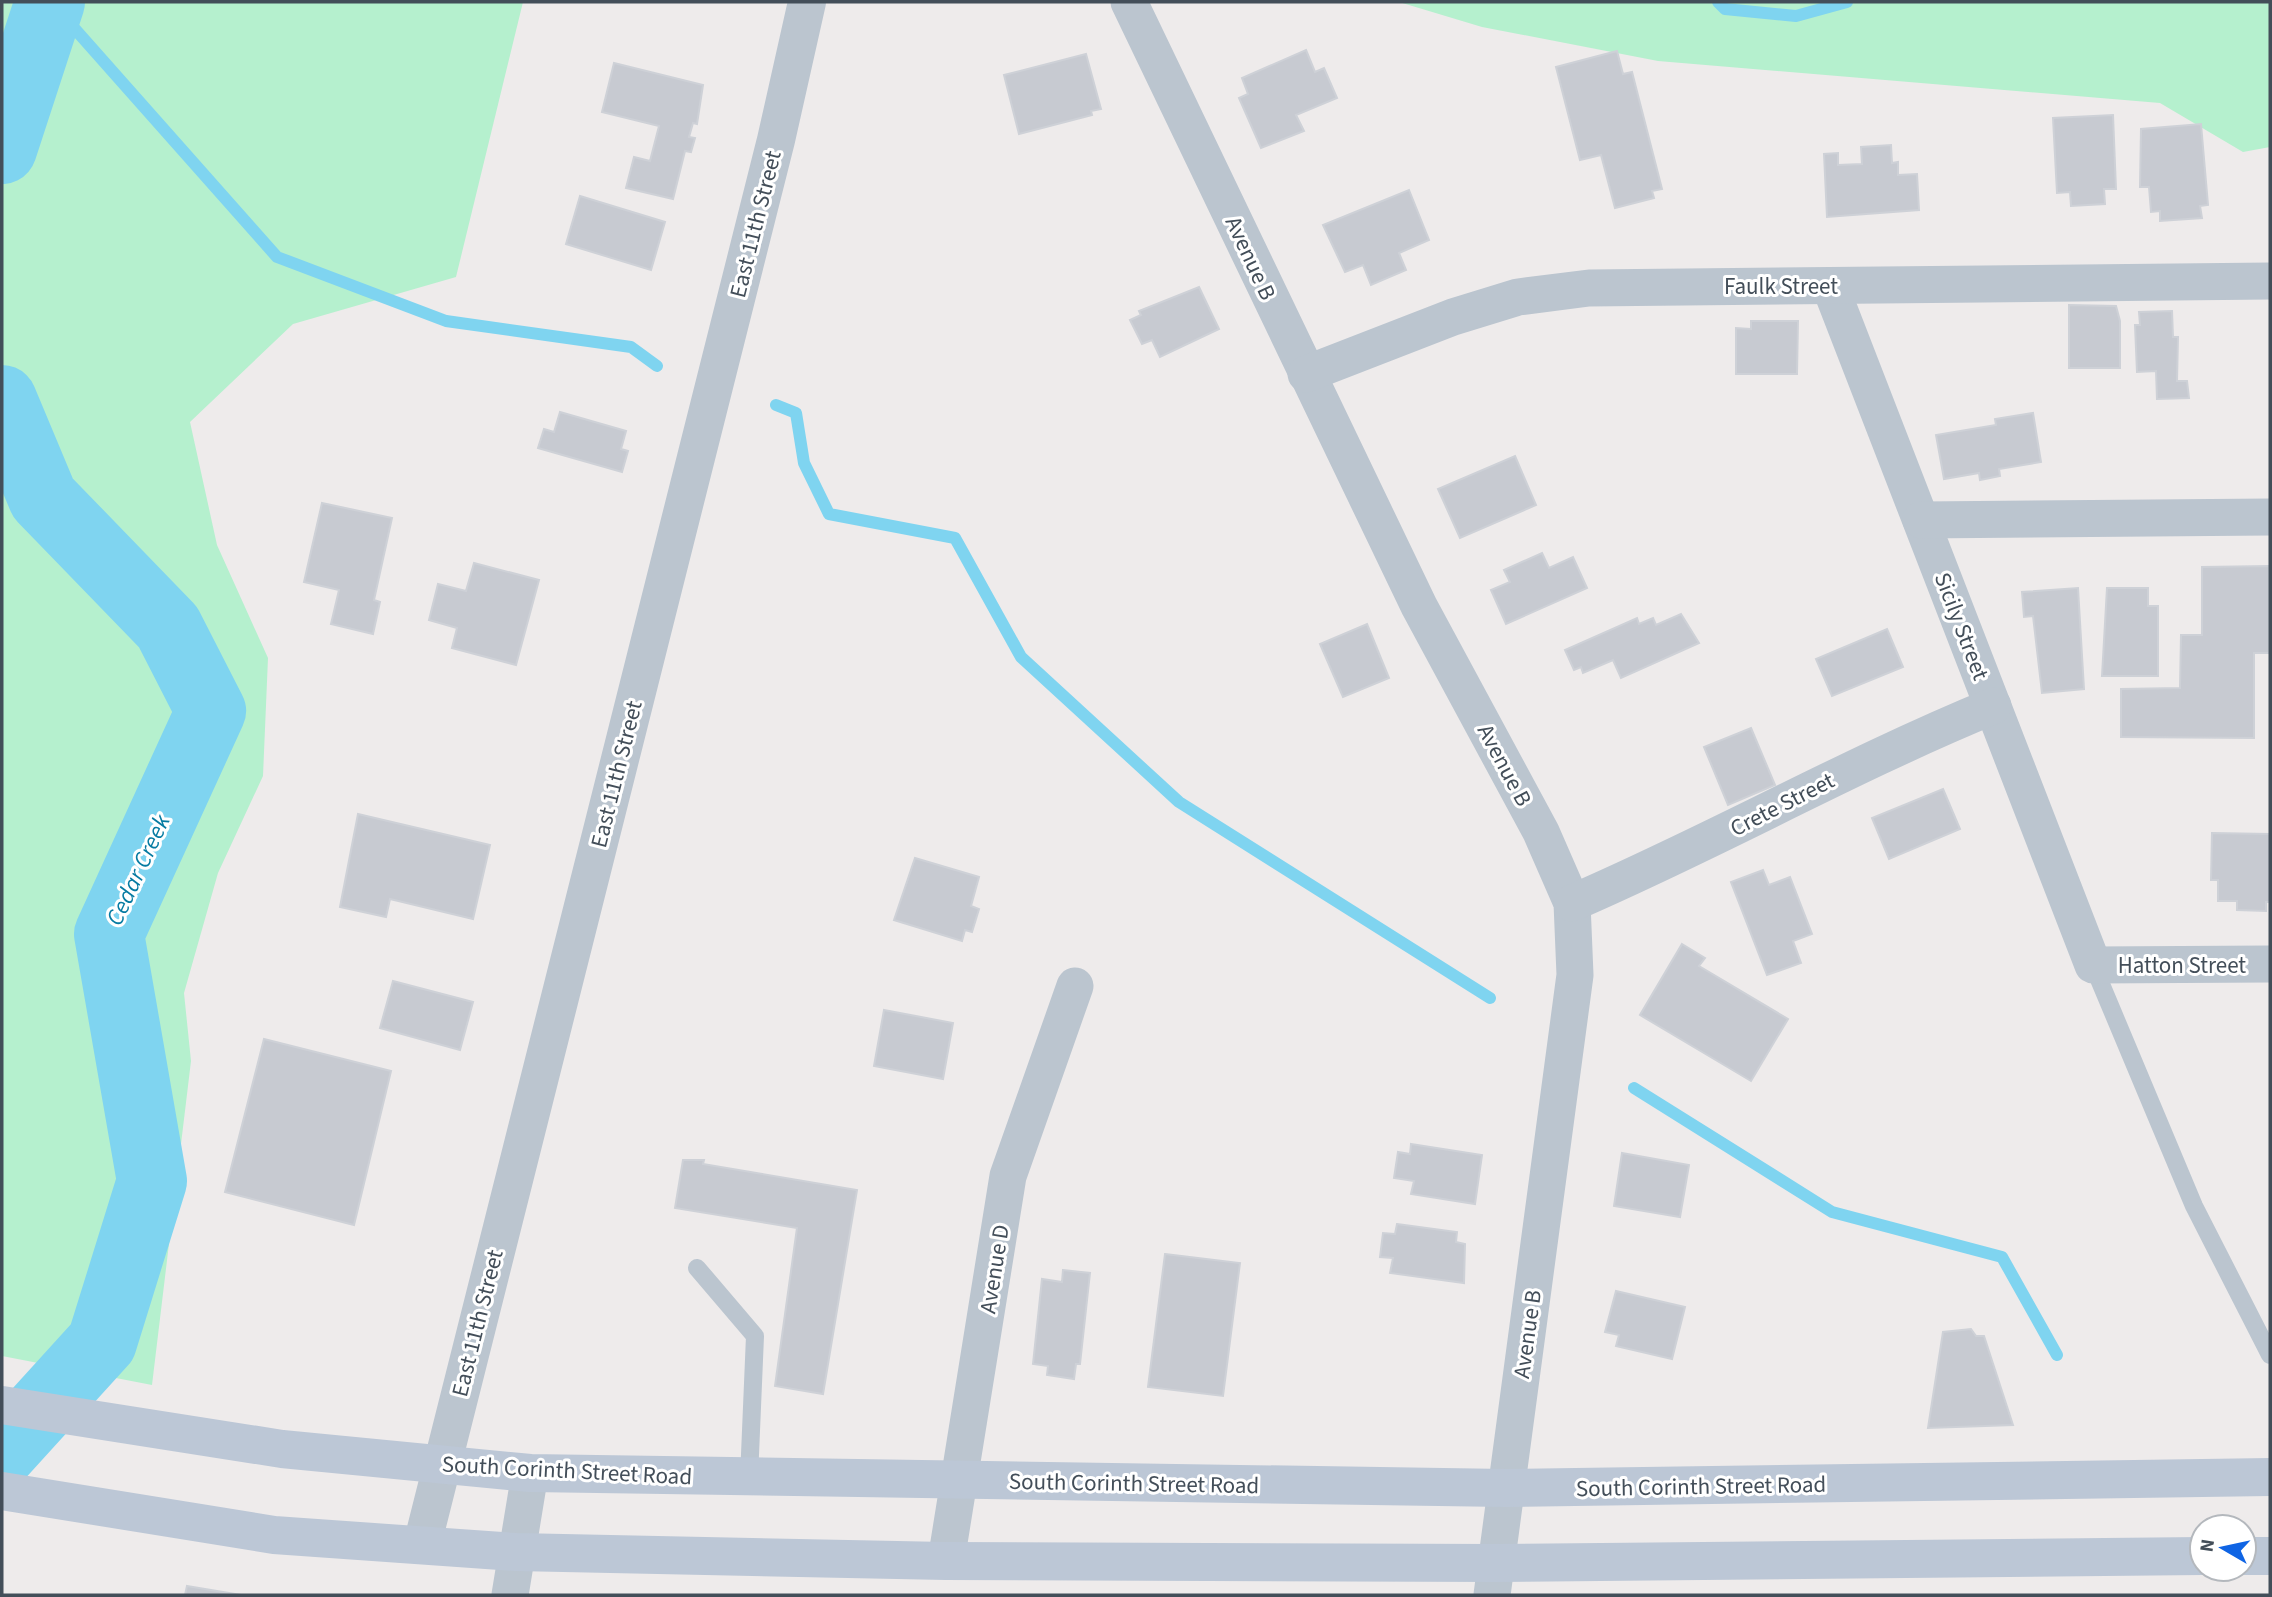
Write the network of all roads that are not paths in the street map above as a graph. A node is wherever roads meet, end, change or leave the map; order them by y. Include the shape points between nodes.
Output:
1 (807, 2) edge
2 (1129, 2) edge
3 (2270, 281) edge
4 (1830, 286) junction
5 (1306, 374) junction
6 (2270, 517) edge
7 (1921, 520) junction
8 (1993, 706) junction
9 (1572, 903) junction
10 (2270, 964) edge
11 (2093, 965) junction
12 (1075, 986) dead end
13 (696, 1268) dead end
14 (2270, 1355) edge
15 (2, 1405) edge
16 (441, 1465) junction
17 (530, 1473) junction
18 (2270, 1477) edge
19 (749, 1478) junction
20 (960, 1481) junction
21 (1506, 1488) junction
22 (2, 1491) edge
23 (422, 1545) junction
24 (516, 1552) junction
25 (2188, 1556) edge
26 (946, 1561) junction
27 (1494, 1579) edge
28 (510, 1595) edge

1 - 16 street, East 11th Street via 776,141
2 - 5 street, Avenue B
3 - 4 street, Faulk Street
4 - 5 street, Faulk Street via 1589,288 1518,297
4 - 7 street, Sicily Street
5 - 9 street, Avenue B via 1419,606 1541,832
6 - 7 street
7 - 8 street, Sicily Street
8 - 9 street, Crete Street via 1905,742 1678,858
8 - 11 street, Sicily Street
9 - 21 street, Avenue B via 1575,975
10 - 11 street, Hatton Street
11 - 14 lane via 2194,1206
12 - 20 street, Avenue D via 1008,1176
13 - 19 lane via 755,1336
15 - 16 main road, South Corinth Street Road via 282,1448
16 - 17 main road, South Corinth Street Road
16 - 23 street, East 11th Street
17 - 19 main road, South Corinth Street Road
17 - 24 street
18 - 21 main road, South Corinth Street Road
19 - 20 main road, South Corinth Street Road
20 - 21 main road, South Corinth Street Road
20 - 26 street, Avenue D
21 - 27 street, Avenue B
22 - 23 main road via 274,1535
23 - 24 main road
24 - 26 main road
24 - 28 street
25 - 27 main road
26 - 27 main road

